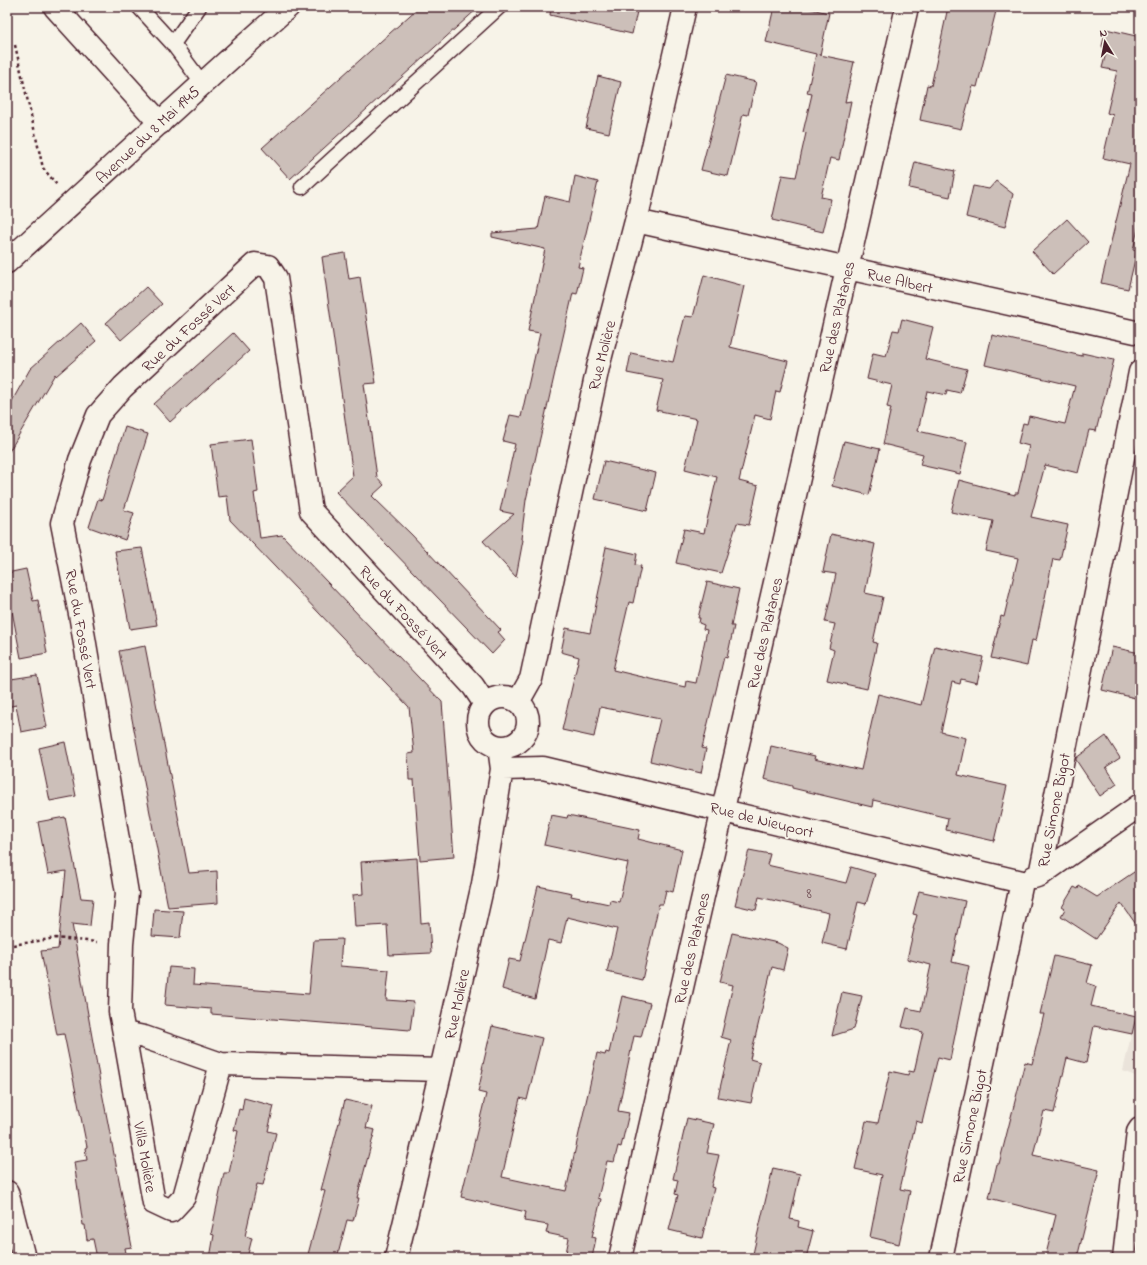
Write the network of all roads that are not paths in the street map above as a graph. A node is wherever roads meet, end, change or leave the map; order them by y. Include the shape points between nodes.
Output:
1 (55, 7) edge
2 (139, 7) edge
3 (199, 7) edge
4 (288, 7) edge
5 (499, 7) edge
6 (685, 7) edge
7 (907, 7) edge
8 (173, 44) junction
9 (202, 83) junction
10 (160, 123) junction
11 (302, 187) dead end
12 (636, 221) junction
13 (7, 262) edge
14 (848, 268) junction
15 (1140, 333) edge
16 (1140, 372) edge
17 (518, 702) junction
18 (485, 704) junction
19 (499, 747) junction
20 (502, 769) junction
21 (1140, 805) edge
22 (724, 810) junction
23 (1031, 878) junction
24 (128, 893) joint
25 (124, 1033) junction
26 (221, 1064) junction
27 (442, 1070) junction
28 (1140, 1129) edge
29 (7, 1192) edge
30 (24, 1258) edge
31 (396, 1258) edge
32 (620, 1258) edge
33 (941, 1258) edge
34 (1124, 1258) edge

1 - 10 street
2 - 8 lane
3 - 8 lane
4 - 9 street, Avenue du 8 Mai 1945
5 - 11 lane
6 - 12 street, Rue Molière
7 - 14 street, Rue des Platanes
8 - 9 lane
9 - 10 street, Avenue du 8 Mai 1945
10 - 13 street, Avenue du 8 Mai 1945
12 - 14 street, Rue Albert
12 - 17 street, Rue Molière via 598,367 531,679
14 - 15 street, Rue Albert
14 - 22 street, Rue des Platanes
16 - 23 street, Rue Simone Bigot
17 - 18 street via 498,697
17 - 19 street via 527,716 526,732 515,744
18 - 19 street via 478,718 480,734 485,740
18 - 24 street, Rue du Fossé Vert via 473,686 311,511 276,278 268,266 255,264 123,387 98,415 80,460 62,523
19 - 20 street, Rue Molière
20 - 22 street, Rue de Nieuport via 543,768
20 - 27 street, Rue Molière via 483,884
21 - 23 street
22 - 23 street, Rue de Nieuport
22 - 32 street, Rue des Platanes
23 - 33 street, Rue Simone Bigot
24 - 25 street, Villa Molière via 122,944 120,1012
25 - 26 street via 144,1037
25 - 26 street, Villa Molière via 154,1203 170,1211 184,1197
26 - 27 street
27 - 31 street, Rue Molière
28 - 34 street
29 - 30 street

